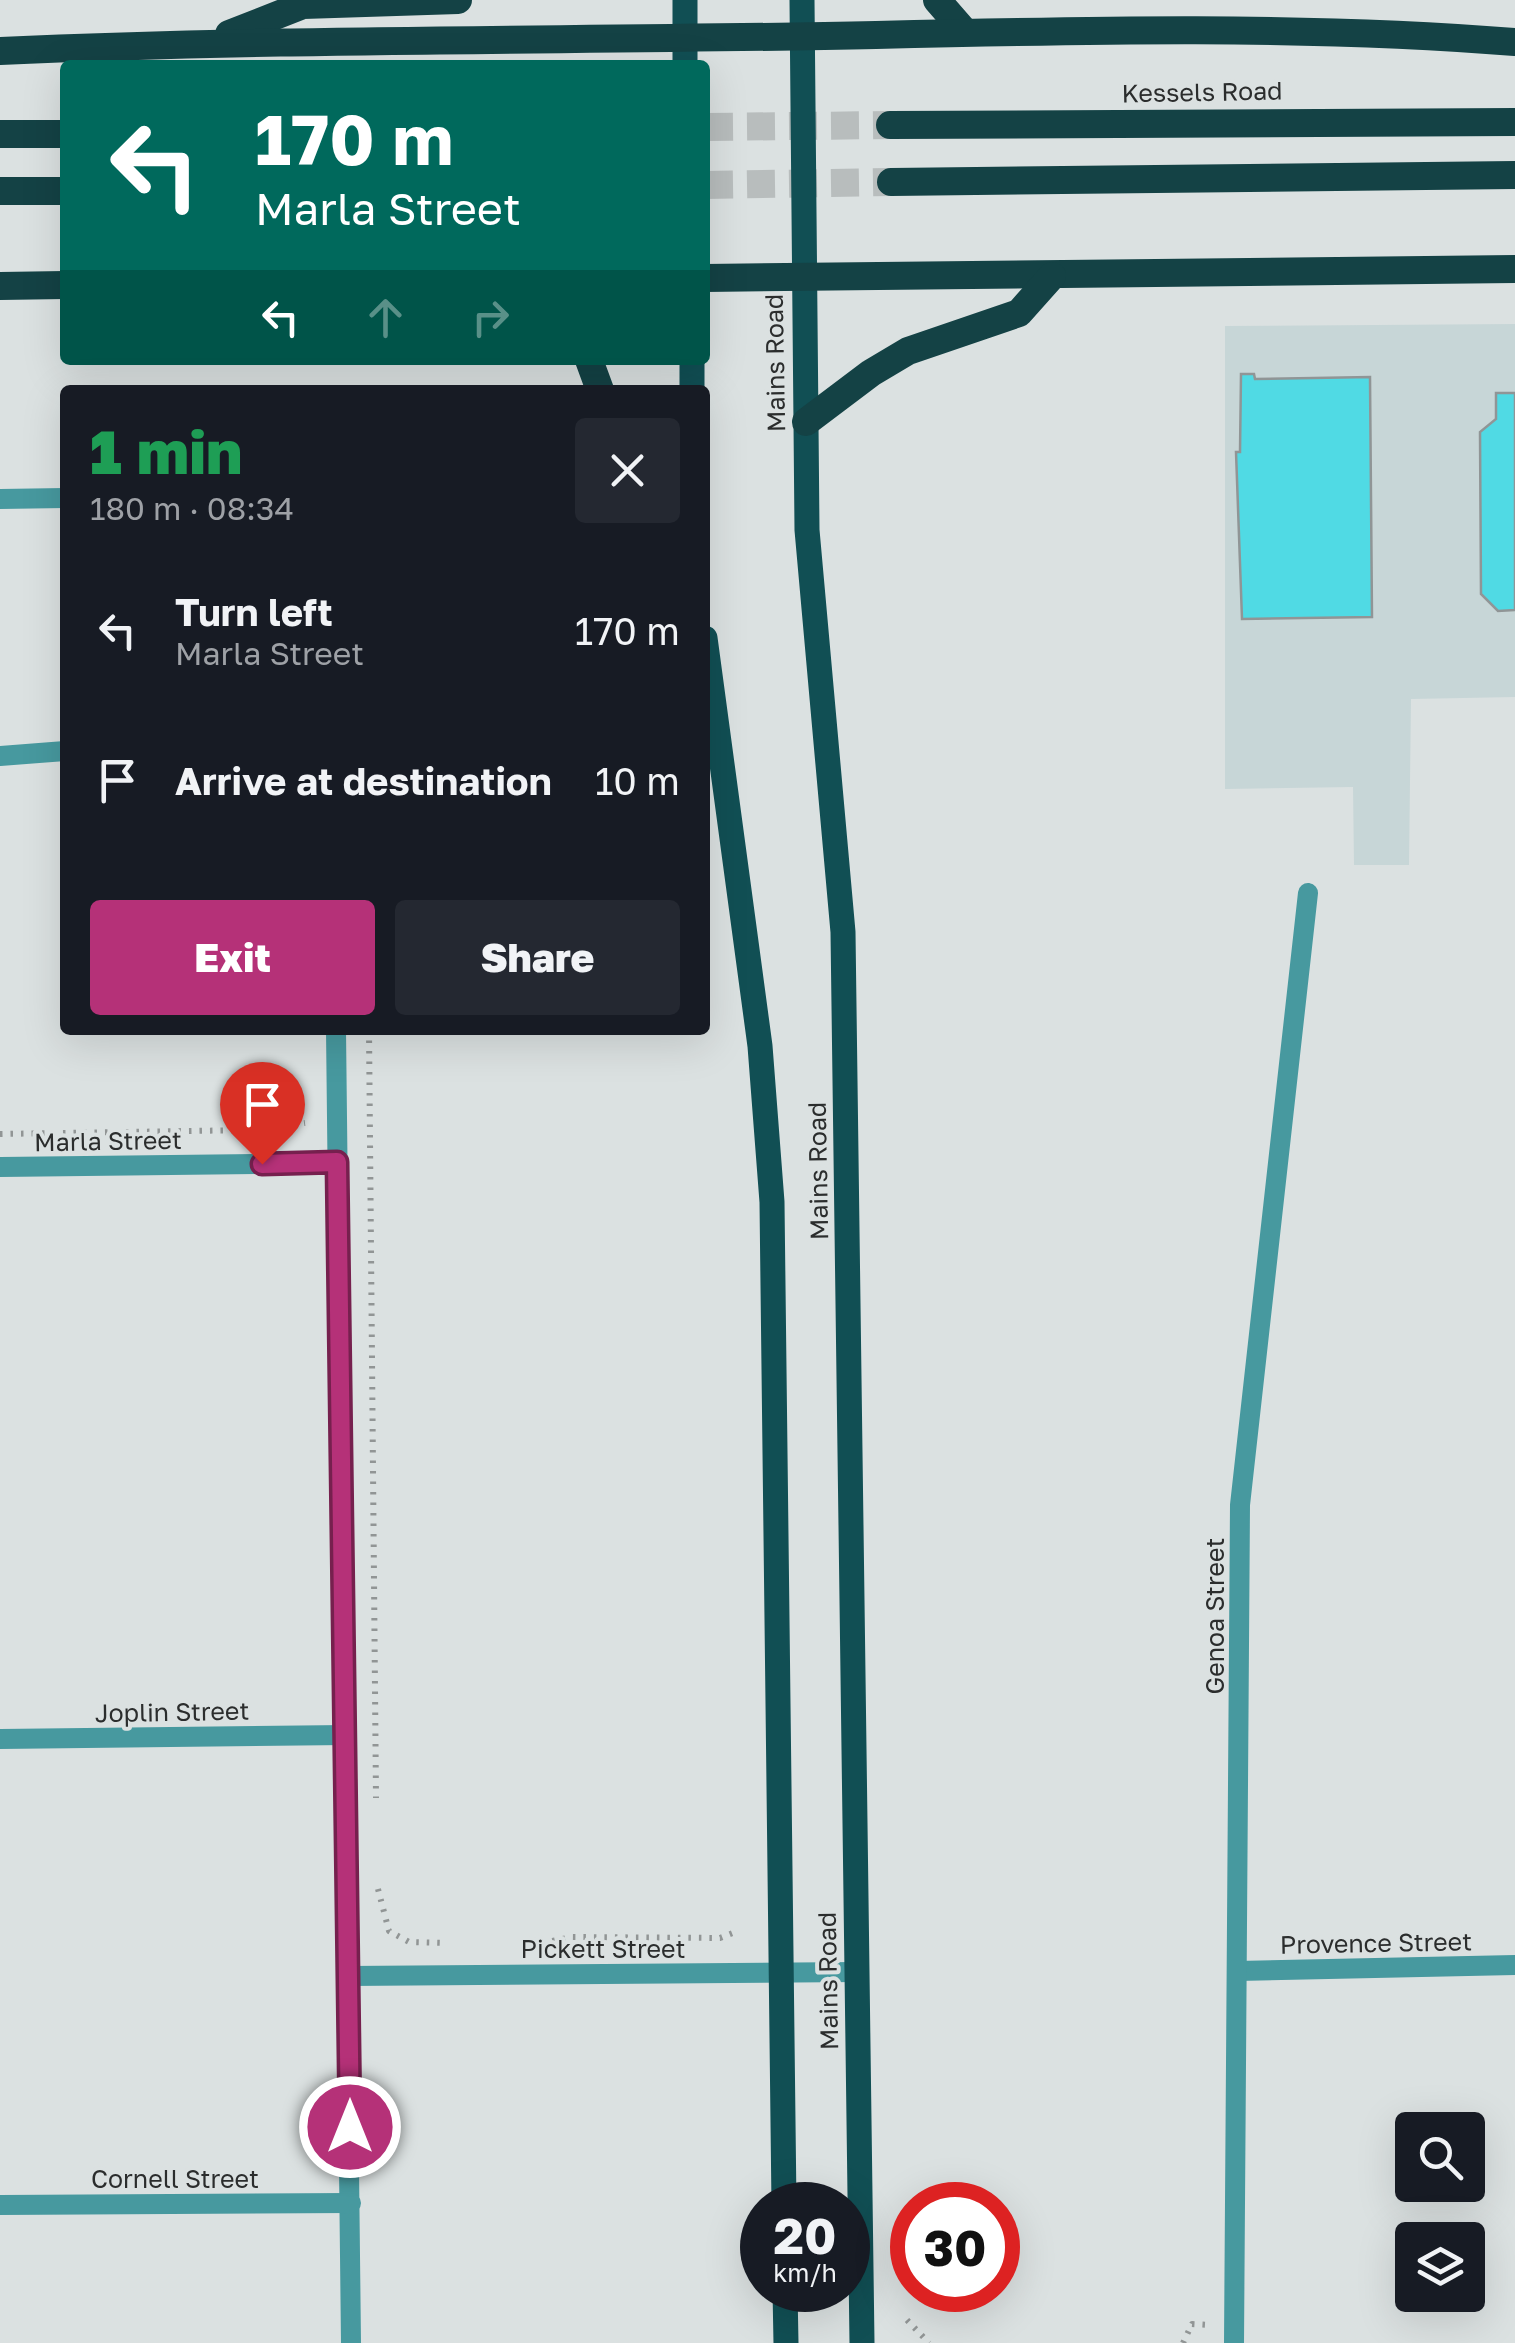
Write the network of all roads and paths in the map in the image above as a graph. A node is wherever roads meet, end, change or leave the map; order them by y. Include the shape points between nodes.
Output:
1 (458, 0) edge
2 (685, 0) edge
3 (802, 0) edge
4 (937, 0) edge
5 (963, 30) junction
6 (803, 34) junction
7 (685, 36) junction
8 (208, 42) junction
9 (1515, 42) edge
10 (0, 51) edge
11 (685, 60) edge
12 (1515, 122) edge
13 (890, 125) tunnel mouth
14 (0, 134) edge
15 (60, 134) edge
16 (1515, 176) edge
17 (891, 182) tunnel mouth
18 (0, 191) edge
19 (60, 191) edge
20 (1515, 269) edge
21 (1052, 276) junction
22 (710, 278) edge
23 (803, 278) junction
24 (60, 285) edge
25 (0, 286) edge
26 (806, 422) junction
27 (60, 498) edge
28 (0, 499) edge
29 (710, 677) edge
30 (60, 751) edge
31 (0, 756) edge
32 (1308, 893) dead end
33 (336, 1035) edge
34 (369, 1035) edge
35 (305, 1123) dead end
36 (0, 1134) edge
37 (337, 1162) junction
38 (0, 1167) edge
39 (346, 1735) junction
40 (0, 1739) edge
41 (375, 1803) dead end
42 (374, 1876) dead end
43 (738, 1931) dead end
44 (462, 1943) dead end
45 (532, 1944) dead end
46 (1515, 1964) edge
47 (1237, 1971) junction
48 (858, 1972) junction
49 (781, 1973) junction
50 (348, 1976) junction
51 (784, 2182) edge
52 (351, 2202) junction
53 (0, 2206) edge
54 (785, 2312) edge
55 (907, 2320) dead end
56 (1210, 2325) dead end
57 (350, 2343) edge
58 (786, 2343) edge
59 (862, 2343) edge
60 (929, 2343) edge
61 (1183, 2343) edge
62 (1234, 2343) edge

1 - 8 highway via 302,5
2 - 7 main road
3 - 6 main road, Mains Road
4 - 5 highway
5 - 6 highway
5 - 9 highway via 1413,34
6 - 7 highway
6 - 23 main road, Mains Road
7 - 8 highway
7 - 11 main road
8 - 10 highway
12 - 13 highway, Kessels Road
14 - 15 highway
16 - 17 highway
18 - 19 highway
20 - 21 highway
21 - 23 highway
21 - 26 highway via 1018,313 908,351
22 - 23 highway
23 - 26 main road, Mains Road
24 - 25 highway
26 - 48 main road, Mains Road via 814,633 844,932
27 - 28 street
29 - 49 main road, Mains Road via 768,1126
30 - 31 street
32 - 47 street, Genoa Street via 1242,1485
33 - 37 street
34 - 41 path
35 - 36 path via 250,1130
37 - 38 street, Marla Street
37 - 39 street
39 - 40 street, Joplin Street
39 - 50 street
42 - 44 path via 389,1931 409,1942
43 - 45 path via 720,1938
46 - 47 street, Provence Street
47 - 62 street, Genoa Street
48 - 49 street, Pickett Street
48 - 59 main road, Mains Road
49 - 50 street, Pickett Street
49 - 51 main road, Mains Road
50 - 52 street
52 - 53 street, Cornell Street
52 - 57 street
54 - 58 main road
55 - 60 path
56 - 61 path via 1192,2324

